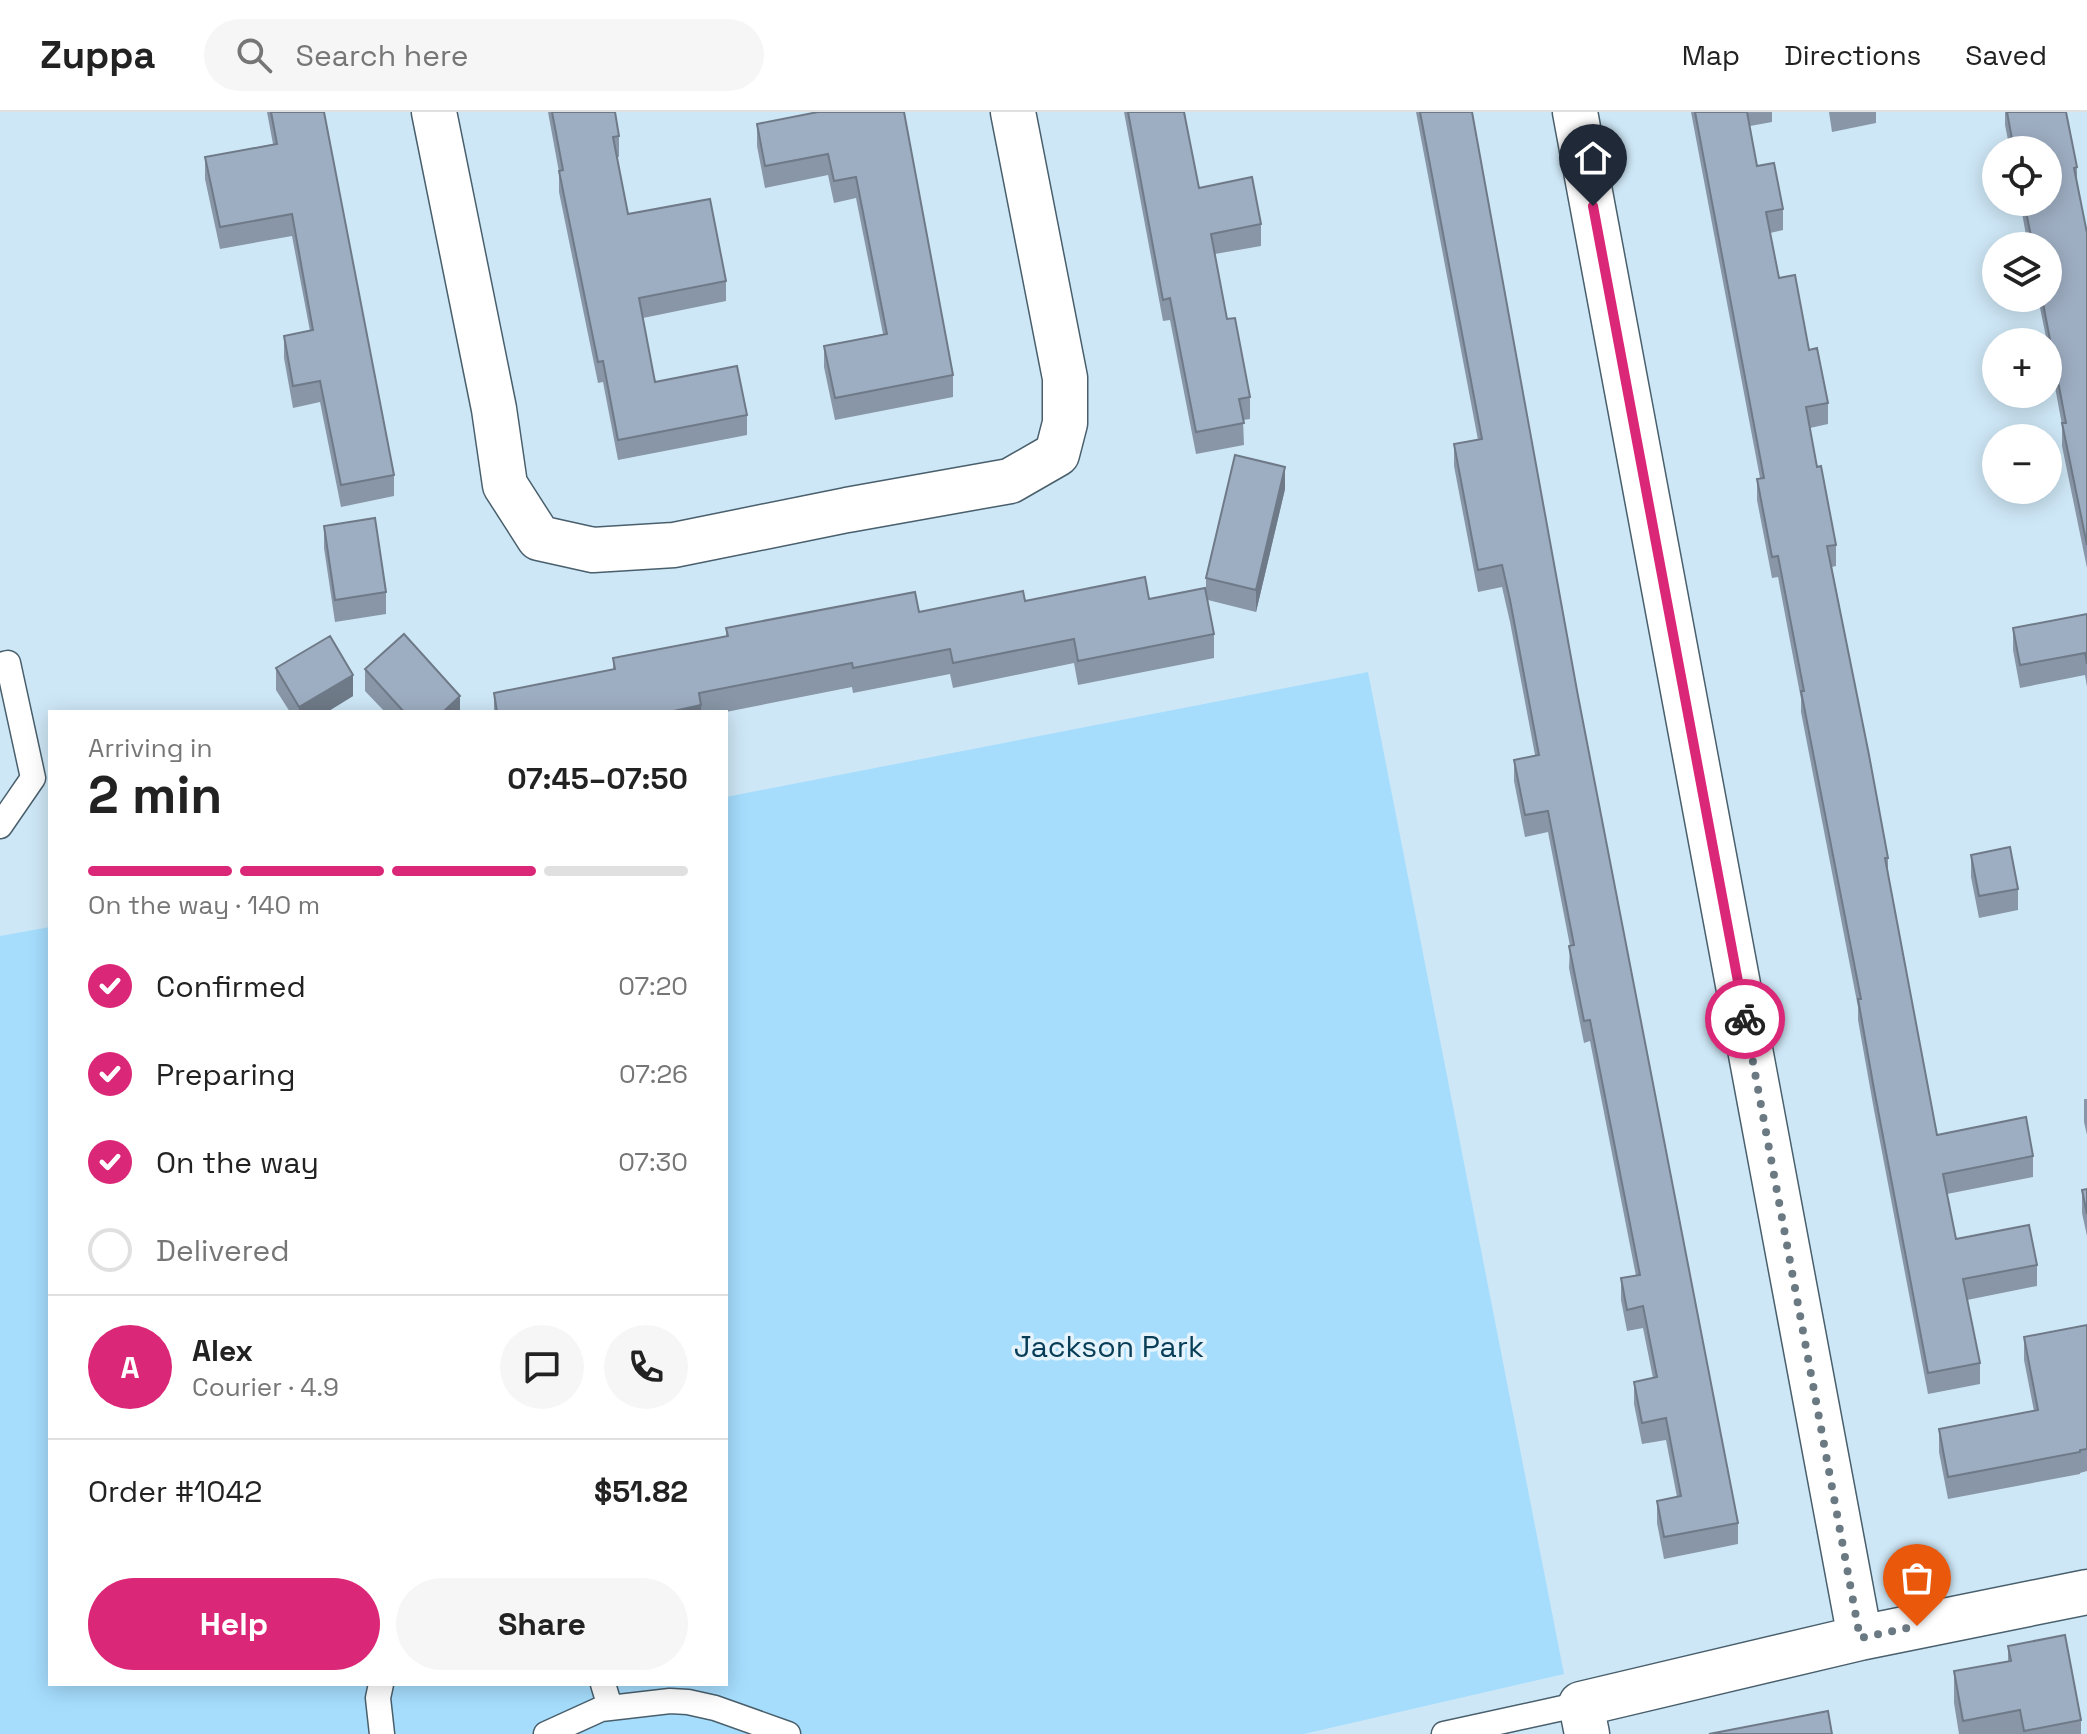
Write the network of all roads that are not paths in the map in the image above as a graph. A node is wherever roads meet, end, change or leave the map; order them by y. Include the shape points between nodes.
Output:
1 (434, 112) edge
2 (1013, 112) edge
3 (1575, 112) edge
4 (0, 665) edge
5 (0, 826) edge
6 (2087, 1592) edge
7 (1860, 1638) junction
8 (381, 1686) edge
9 (607, 1696) edge
10 (1584, 1719) edge
11 (382, 1734) edge
12 (546, 1734) edge
13 (788, 1734) edge
14 (1444, 1734) edge

1 - 2 street via 505,485 539,538 593,550 674,545 1010,481 1057,454 1065,423 1065,378
3 - 7 street
4 - 5 lane via 8,663 33,778
6 - 7 street
7 - 10 street
8 - 11 lane
9 - 12 lane via 588,1714
9 - 13 lane via 688,1702
10 - 14 lane

